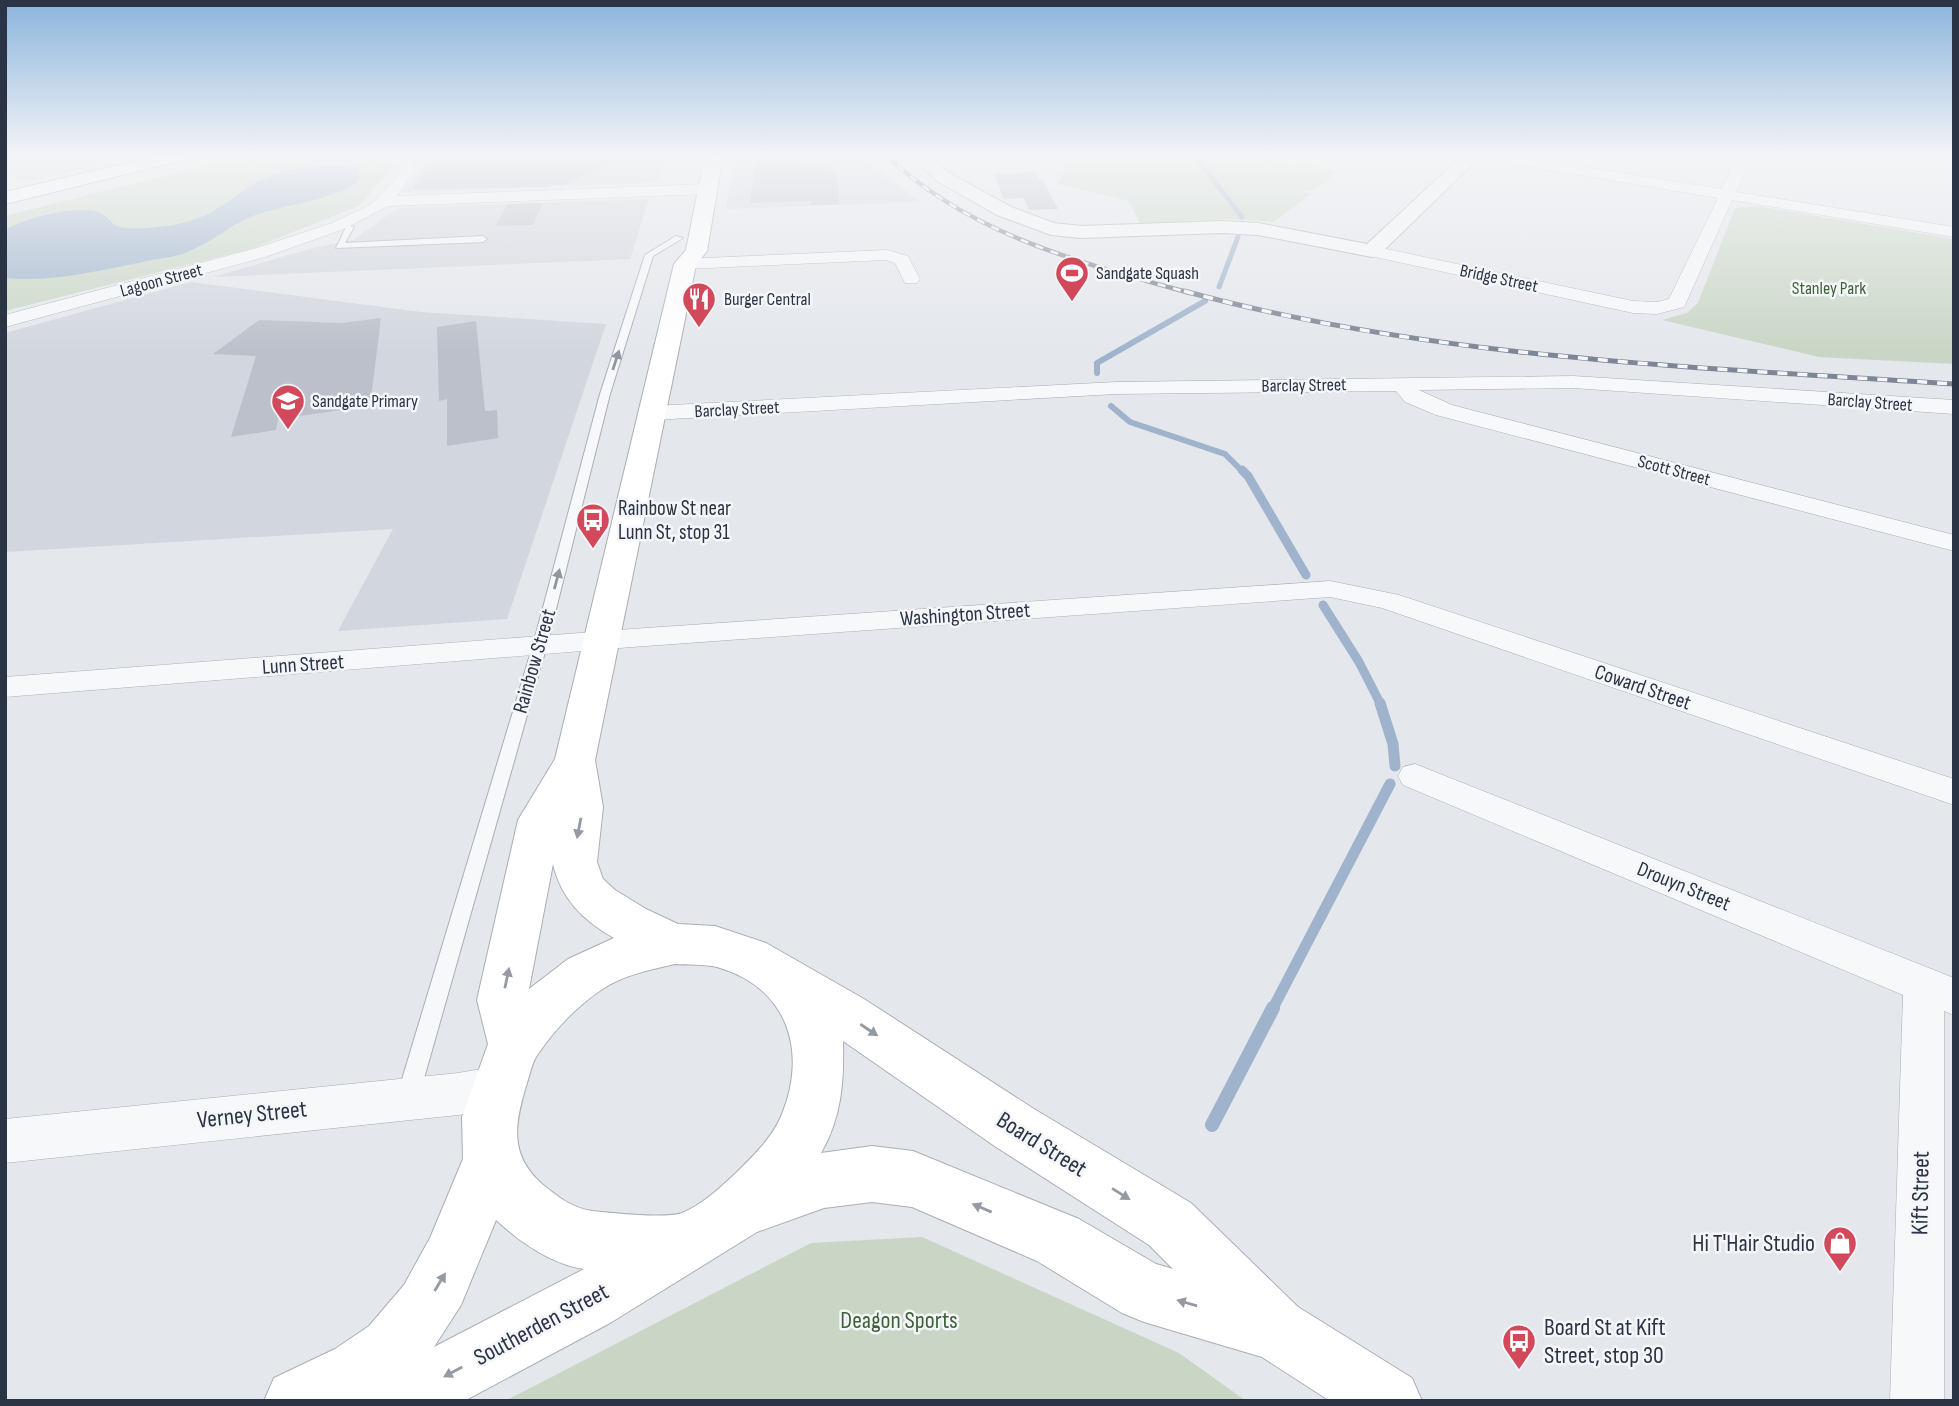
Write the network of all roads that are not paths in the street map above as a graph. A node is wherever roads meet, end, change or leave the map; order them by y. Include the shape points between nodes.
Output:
1 (350, 221) edge
2 (670, 221) edge
3 (679, 221) edge
4 (702, 221) edge
5 (1029, 221) edge
6 (1404, 221) edge
7 (1716, 221) edge
8 (1884, 221) edge
9 (351, 227) dead end
10 (1954, 232) edge
11 (483, 239) dead end
12 (1372, 251) junction
13 (685, 264) junction
14 (911, 279) dead end
15 (5, 321) edge
16 (1401, 383) junction
17 (1954, 407) edge
18 (653, 413) junction
19 (1954, 543) edge
20 (1330, 589) joint
21 (601, 640) junction
22 (540, 645) junction
23 (5, 687) edge
24 (575, 760) junction
25 (1415, 776) dead end
26 (1954, 792) edge
27 (675, 944) junction
28 (789, 983) junction
29 (1939, 991) edge
30 (506, 1065) junction
31 (407, 1098) junction
32 (5, 1140) edge
33 (491, 1159) junction
34 (740, 1209) junction
35 (684, 1244) junction
36 (1276, 1329) junction
37 (365, 1392) edge
38 (297, 1401) edge
39 (1389, 1401) edge
40 (1917, 1401) edge

1 - 15 street, Lagoon Street via 259,253
22 -> 2 lane, Rainbow Street via 605,394 649,255
3 - 13 main road via 678,254
4 - 13 main road via 696,251
5 - 12 street, Bridge Street via 1081,232 1258,229
6 - 12 street
7 - 12 street, Bridge Street via 1677,303 1657,308 1633,307
8 - 10 street
9 - 11 lane via 339,246
13 - 14 street via 887,255 902,260
13 - 18 main road
16 - 17 street, Barclay Street via 1573,382
16 - 18 street, Barclay Street via 1116,388
16 - 19 street, Scott Street via 1413,397 1444,410
18 - 21 main road
20 - 21 street, Washington Street
20 - 26 street, Coward Street via 1389,601
21 - 22 street, Lunn Street
21 - 24 main road
22 - 23 street, Lunn Street
22 - 31 lane, Rainbow Street
24 -> 27 main road via 582,812 575,866 585,887 600,906
30 -> 24 main road via 502,1000 540,820
25 - 29 street, Drouyn Street
27 - 28 main road, Board Street via 715,946 749,958
27 - 30 main road via 630,953 585,974 546,1005
28 - 34 main road via 807,1010 817,1041 818,1083 805,1128 779,1171
28 -> 36 main road, Board Street via 1170,1224
29 - 40 street, Kift Street
30 - 31 street, Verney Street
30 - 33 main road via 489,1117
31 - 32 street, Verney Street
33 - 35 main road via 509,1193 540,1220 575,1238
37 -> 33 main road, Southerden Street via 447,1270
34 - 35 main road, Southerden Street
36 -> 34 main road, Board Street via 1144,1291 1058,1240 913,1179 872,1174 824,1180
35 -> 37 main road, Southerden Street via 588,1301
36 - 39 main road, Board Street
37 - 38 main road, Southerden Street

